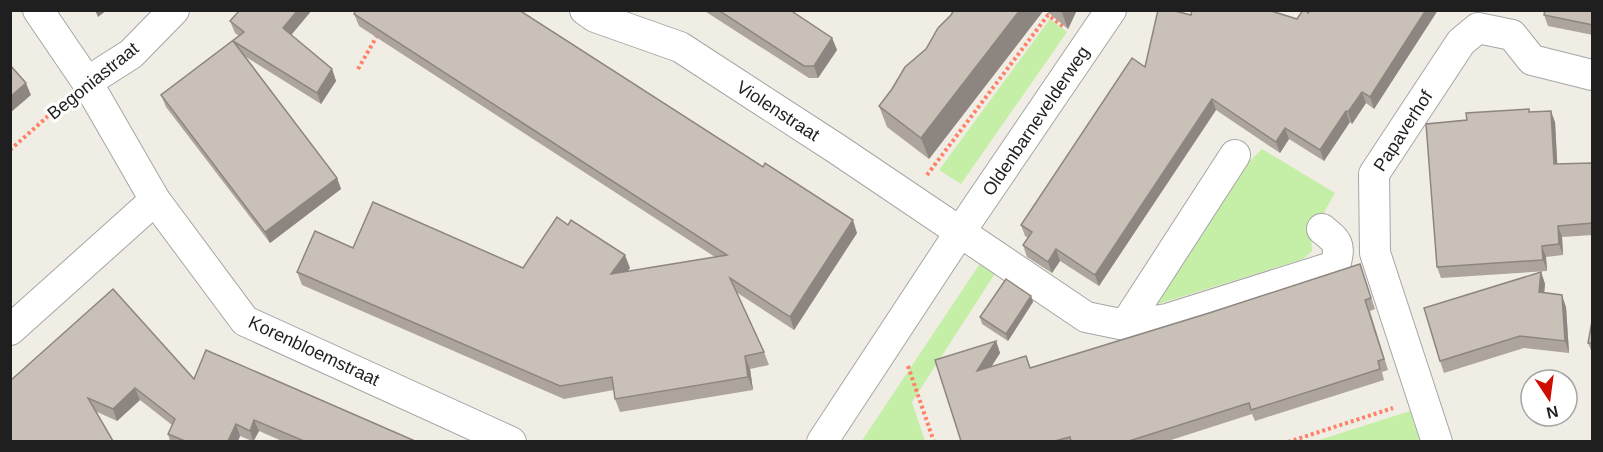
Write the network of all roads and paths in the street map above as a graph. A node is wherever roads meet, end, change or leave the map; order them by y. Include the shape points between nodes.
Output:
1 (38, 10) edge
2 (174, 10) edge
3 (585, 10) edge
4 (1111, 10) edge
5 (381, 30) edge
6 (1089, 45) junction
7 (358, 69) dead end
8 (1593, 75) edge
9 (87, 82) junction
10 (10, 150) edge
11 (1234, 155) dead end
12 (910, 198) junction
13 (155, 200) junction
14 (1322, 229) dead end
15 (960, 232) junction
16 (1125, 325) junction
17 (896, 329) junction
18 (10, 330) edge
19 (1423, 398) junction
20 (511, 441) edge
21 (822, 441) edge
22 (934, 441) edge
23 (1288, 441) edge
24 (1437, 441) edge

1 - 9 street, Korenbloemstraat
2 - 9 street, Begoniastraat via 131,54
3 - 12 street, Violenstraat via 680,47
4 - 6 street, Oldenbarnevelderweg
5 - 7 path
6 - 12 path via 1048,15
6 - 15 street, Oldenbarnevelderweg
8 - 19 street, Papaverhof via 1532,60 1512,35 1478,28 1461,42 1374,174 1375,253
9 - 10 path, Begoniastraat
9 - 13 street, Korenbloemstraat
11 - 16 street
12 - 15 street, Violenstraat
13 - 18 street
13 - 20 street, Korenbloemstraat via 245,321
14 - 16 street via 1335,239 1339,252 1335,266 1167,319
15 - 16 street via 1086,317
15 - 17 street, Oldenbarnevelderweg
17 - 21 street, Oldenbarnevelderweg
17 - 22 path
19 - 23 path
19 - 24 street, Papaverhof

